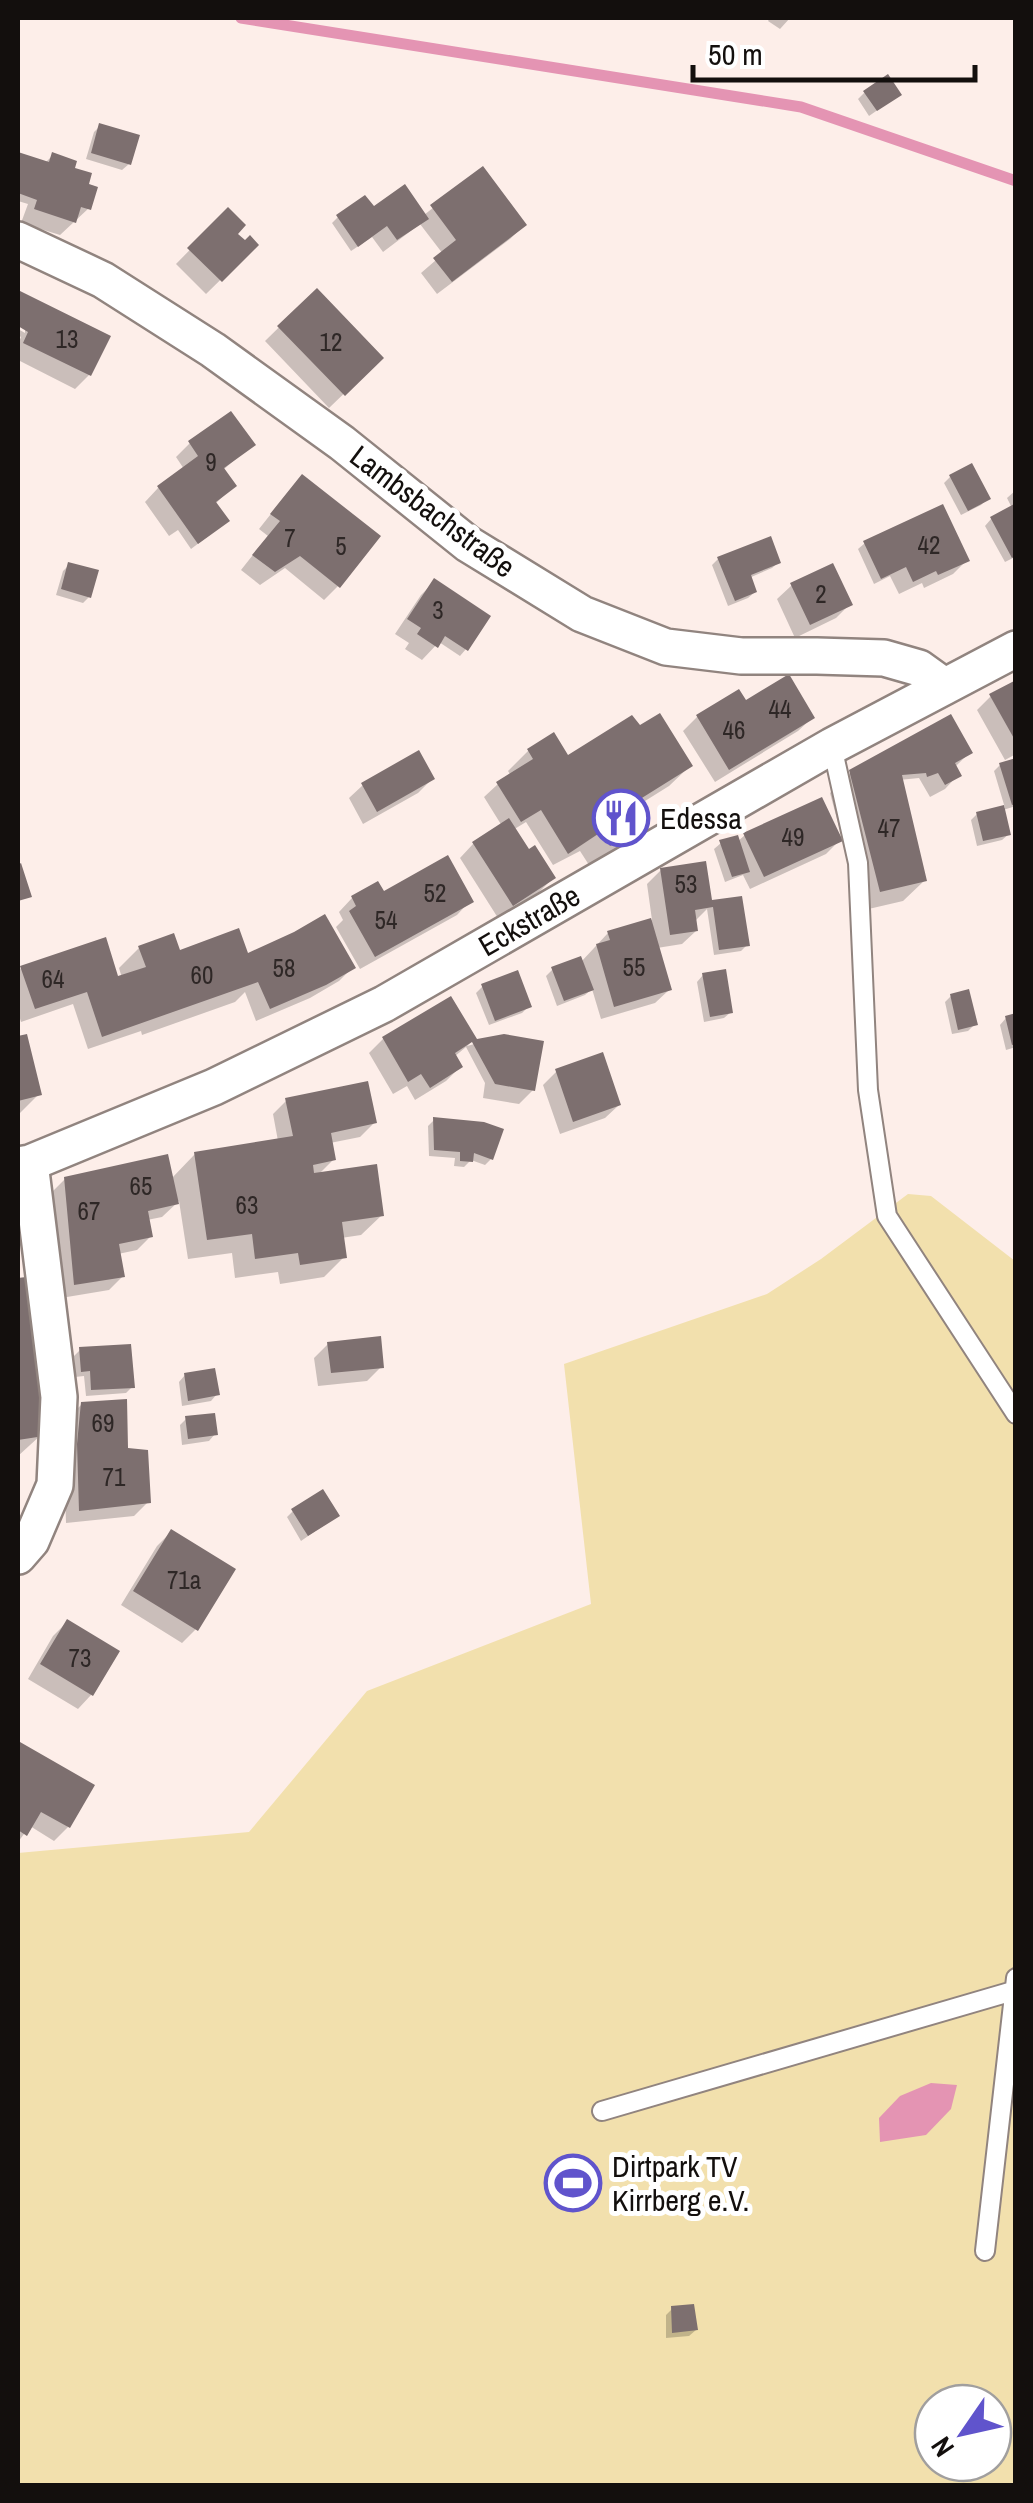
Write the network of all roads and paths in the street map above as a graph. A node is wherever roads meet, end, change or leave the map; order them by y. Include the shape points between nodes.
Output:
1 (18, 240) edge
2 (1016, 649) edge
3 (944, 686) junction
4 (832, 746) junction
5 (24, 1164) edge
6 (1016, 1414) edge
7 (18, 1556) edge
8 (1014, 1985) edge
9 (602, 2111) dead end
10 (985, 2251) dead end

1 - 3 street, Lambsbachstraße via 103,280 212,350 468,544 582,614 666,647 741,656 884,658 919,668
2 - 3 street, Eckstraße
3 - 4 street, Eckstraße
4 - 5 street, Eckstraße via 384,1004 214,1087
4 - 6 lane via 858,863 868,1090 887,1216
5 - 7 street, Eckstraße via 58,1414 55,1485
8 - 9 lane
8 - 10 lane

